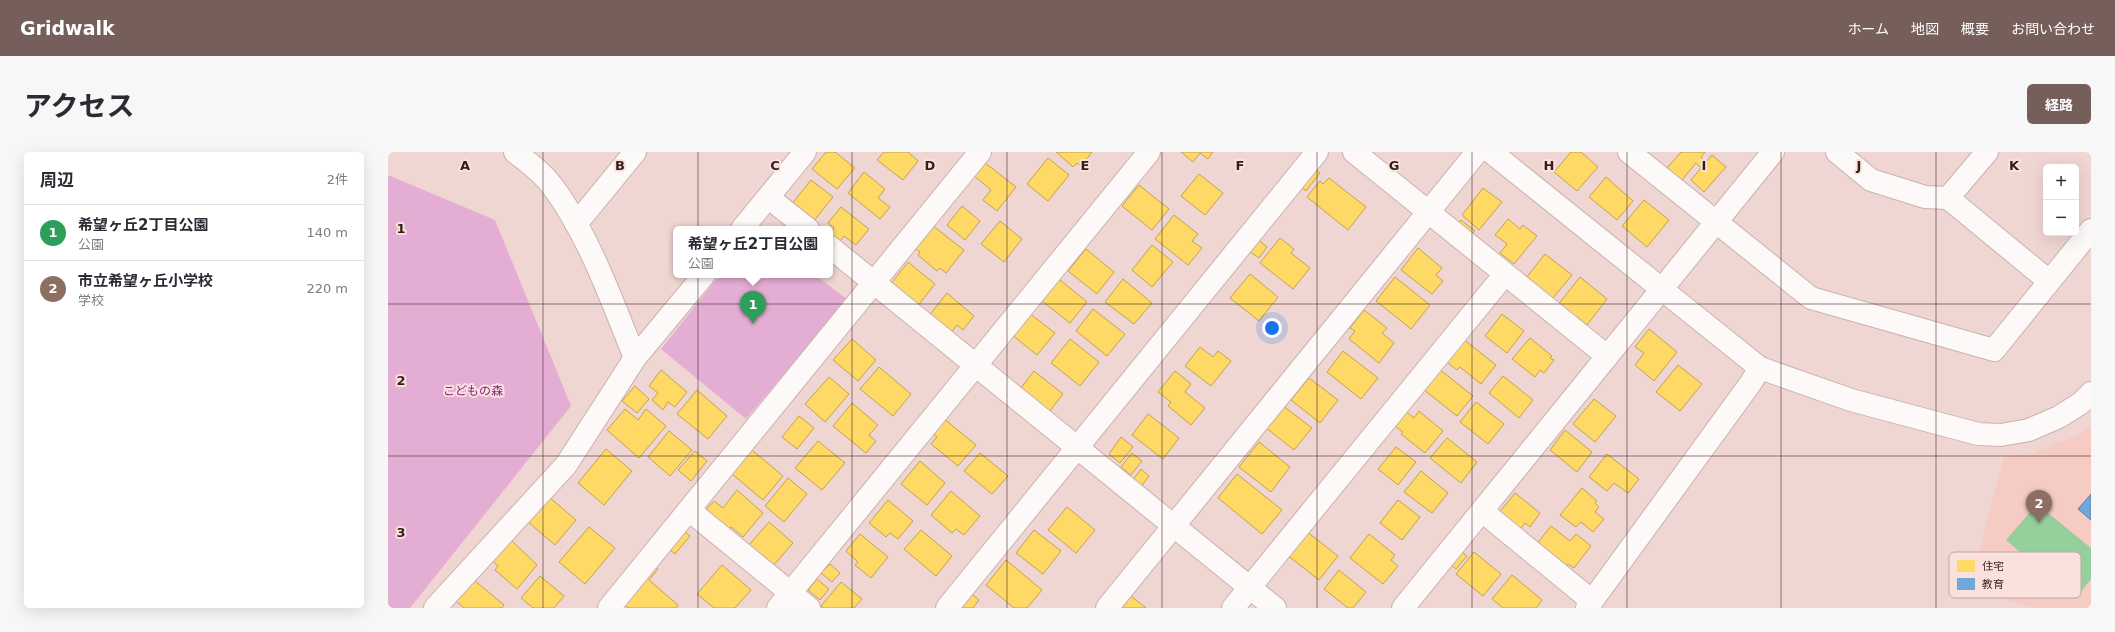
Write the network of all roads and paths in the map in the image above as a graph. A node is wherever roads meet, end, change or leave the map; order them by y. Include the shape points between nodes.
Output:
1 (515, 152) edge
2 (635, 152) edge
3 (805, 152) edge
4 (980, 152) edge
5 (1149, 152) edge
6 (1317, 152) edge
7 (1354, 152) edge
8 (1477, 152) edge
9 (1491, 152) edge
10 (1629, 152) edge
11 (1773, 152) edge
12 (1837, 152) edge
13 (1986, 152) edge
14 (769, 198) junction
15 (1948, 198) junction
16 (1429, 212) junction
17 (1716, 223) junction
18 (576, 224) junction
19 (745, 226) edge
20 (804, 226) edge
21 (2091, 230) edge
22 (833, 248) edge
23 (1505, 274) junction
24 (702, 278) edge
25 (2049, 281) junction
26 (874, 282) junction
27 (1662, 289) junction
28 (1607, 356) junction
29 (635, 358) junction
30 (977, 365) junction
31 (1760, 368) junction
32 (2091, 393) edge
33 (1078, 447) junction
34 (689, 510) junction
35 (1482, 511) junction
36 (1174, 525) junction
37 (1250, 588) junction
38 (785, 600) edge
39 (1589, 605) edge
40 (435, 608) edge
41 (609, 608) edge
42 (809, 608) edge
43 (947, 608) edge
44 (1107, 608) edge
45 (1233, 608) edge
46 (1275, 608) edge
47 (1403, 608) edge

1 - 18 street via 537,169 553,187
2 - 18 street
3 - 14 street
4 - 26 street
5 - 30 street
6 - 33 street
7 - 16 street
8 - 16 street
9 - 27 street
10 - 17 street
11 - 17 street
12 - 15 street via 1871,180 1925,197
13 - 15 street
14 - 19 street
14 - 20 street
15 - 25 street
16 - 23 street
16 - 36 street
17 - 25 street via 1811,298 1994,350
17 - 27 street
18 - 29 street via 612,300
21 - 25 street
22 - 26 street
23 - 28 street
23 - 37 street
24 - 29 street
26 - 30 street
26 - 34 street
27 - 28 street
27 - 31 street
28 - 35 street
29 - 40 street via 566,466
30 - 33 street
30 - 38 street
31 - 32 street via 1851,400 1978,434 2001,436 2029,430 2059,417
31 - 39 street
33 - 36 street
33 - 43 street
34 - 38 street
34 - 41 street
35 - 39 street
35 - 47 street
36 - 37 street
36 - 44 street
37 - 45 street
37 - 46 street
38 - 42 street

